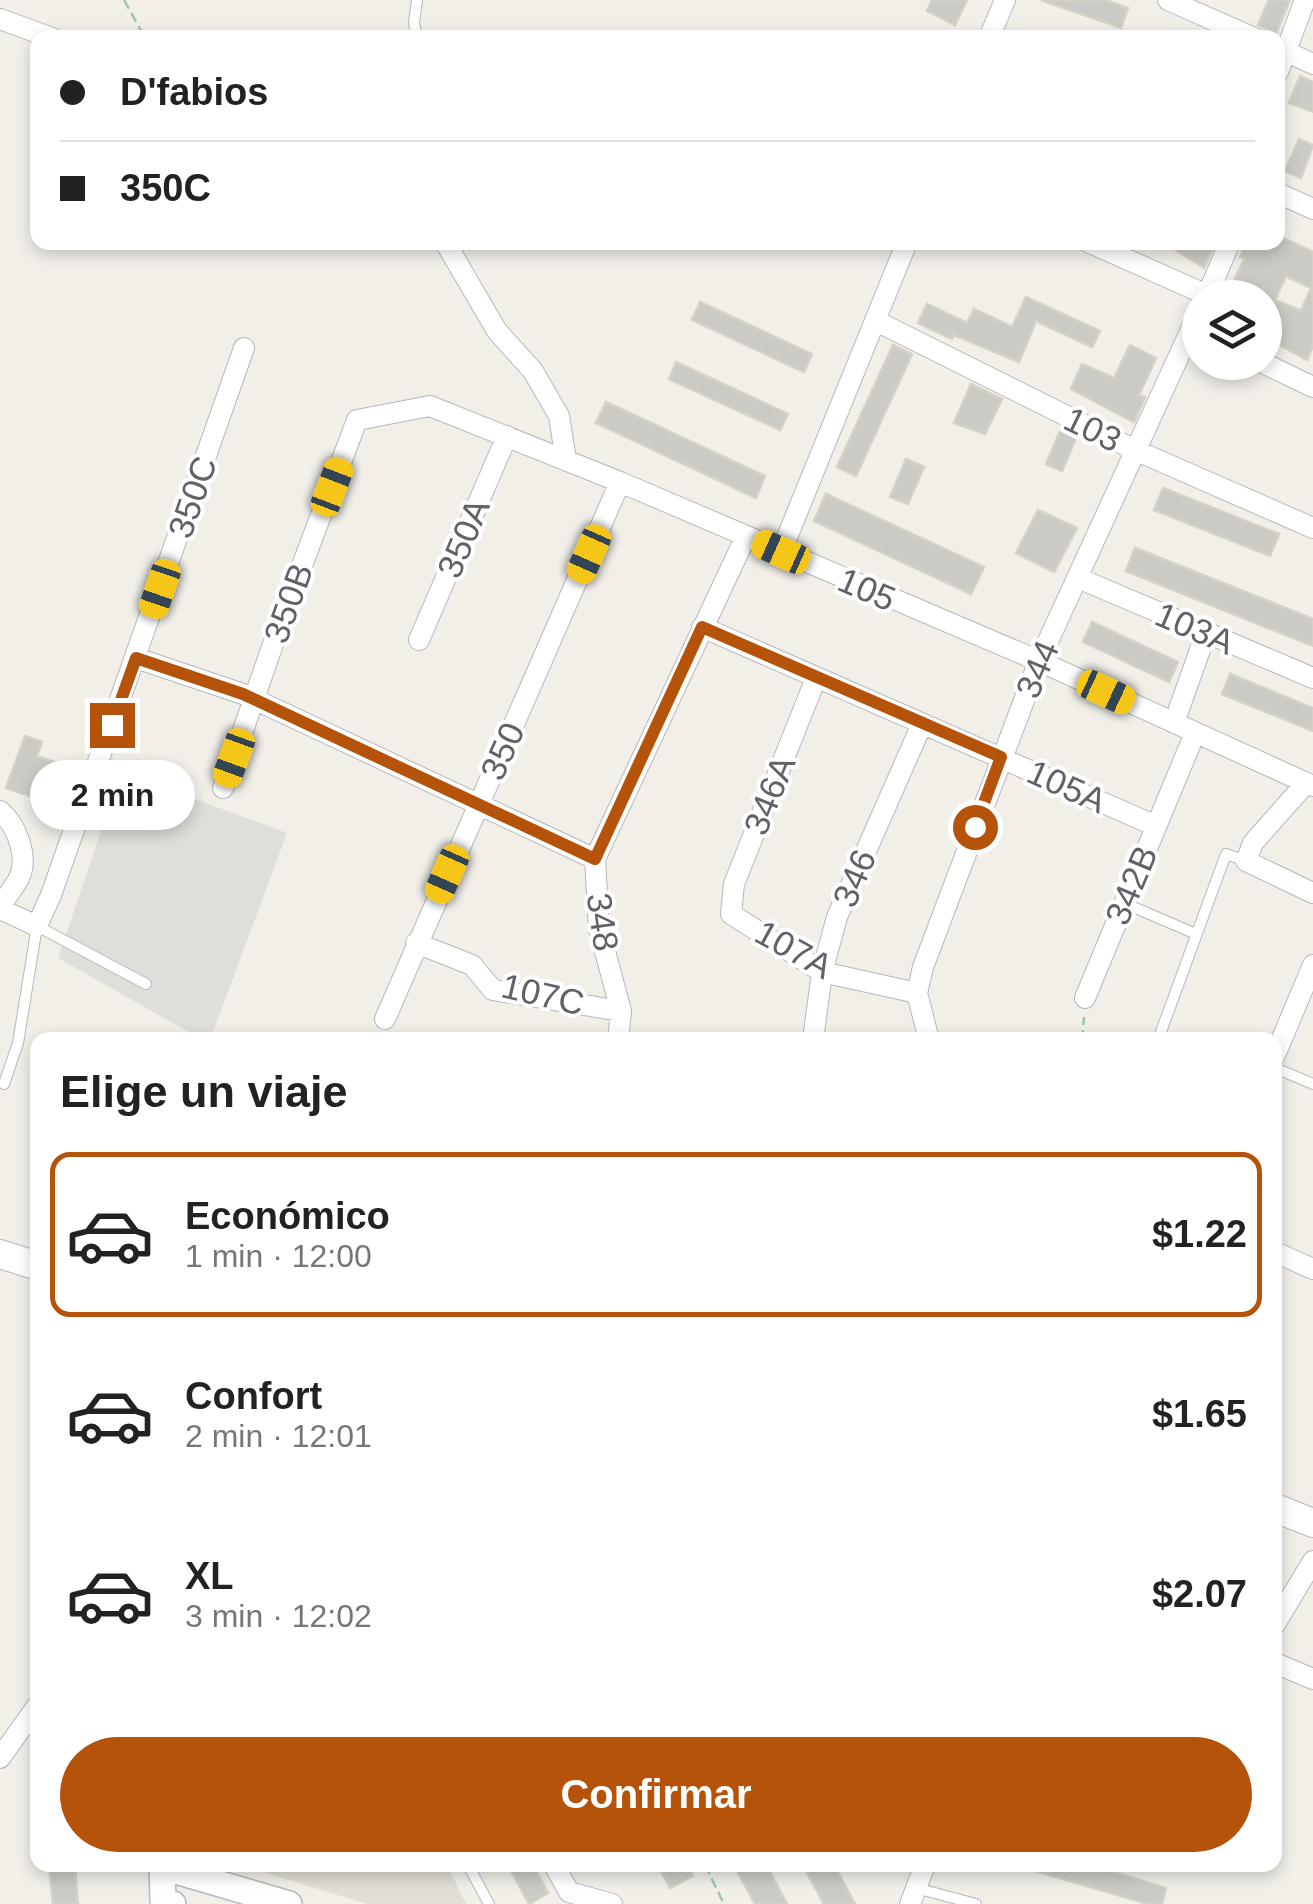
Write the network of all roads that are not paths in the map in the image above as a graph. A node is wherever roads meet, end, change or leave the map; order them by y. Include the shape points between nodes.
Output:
1 (417, 0) edge
2 (1005, 0) edge
3 (1168, 0) edge
4 (1305, 0) edge
5 (0, 19) edge
6 (30, 30) edge
7 (415, 30) edge
8 (992, 30) edge
9 (1236, 30) edge
10 (1285, 41) edge
11 (1285, 51) edge
12 (1313, 64) edge
13 (1285, 196) edge
14 (1313, 209) edge
15 (450, 250) edge
16 (904, 250) edge
17 (1104, 250) edge
18 (1226, 250) edge
19 (1213, 280) edge
20 (1182, 290) edge
21 (876, 321) junction
22 (244, 348) dead end
23 (1182, 358) edge
24 (1282, 372) edge
25 (1313, 387) edge
26 (357, 420) joint
27 (508, 436) junction
28 (1135, 450) junction
29 (566, 460) junction
30 (620, 482) junction
31 (1313, 528) edge
32 (746, 536) junction
33 (781, 552) junction
34 (1078, 578) junction
35 (702, 627) junction
36 (1206, 633) junction
37 (419, 640) dead end
38 (136, 658) junction
39 (1038, 661) junction
40 (816, 678) junction
41 (1313, 678) edge
42 (254, 700) junction
43 (922, 724) junction
44 (1174, 724) junction
45 (1195, 733) junction
46 (1001, 757) junction
47 (1310, 784) edge
48 (223, 788) dead end
49 (478, 805) junction
50 (4, 814) edge
51 (1156, 826) junction
52 (595, 859) junction
53 (1246, 861) junction
54 (1313, 893) edge
55 (1124, 902) junction
56 (0, 908) edge
57 (731, 914) joint
58 (36, 926) junction
59 (1196, 934) junction
60 (416, 943) junction
61 (1313, 964) edge
62 (822, 972) junction
63 (146, 984) dead end
64 (917, 993) junction
65 (1084, 998) road end
66 (621, 1010) junction
67 (384, 1019) dead end
68 (619, 1032) edge
69 (814, 1032) edge
70 (927, 1032) edge
71 (1161, 1032) edge
72 (1282, 1037) edge
73 (1282, 1071) edge
74 (4, 1084) dead end
75 (1313, 1084) edge
76 (0, 1254) edge
77 (1282, 1255) edge
78 (30, 1263) edge
79 (1313, 1269) edge
80 (1282, 1511) edge
81 (1313, 1523) edge
82 (1313, 1561) edge
83 (1282, 1612) edge
84 (1282, 1665) edge
85 (1313, 1679) edge
86 (30, 1716) edge
87 (0, 1758) edge
88 (163, 1872) edge
89 (182, 1872) edge
90 (472, 1872) edge
91 (558, 1872) edge
92 (922, 1872) edge
93 (913, 1896) edge
94 (166, 1903) edge
95 (289, 1904) edge
96 (489, 1904) edge
97 (612, 1904) edge
98 (976, 1904) edge

1 - 7 lane
2 - 8 street
3 - 9 street
4 - 10 street
5 - 6 street
11 - 12 street
13 - 14 street
15 - 29 street via 559,416
16 - 21 street
17 - 20 street
18 - 19 street, 344
21 - 28 street, 103
21 - 33 street
22 - 38 street, 350C
23 - 28 street, 344
24 - 25 street
26 - 27 street, 105 via 430,406
26 - 42 street, 350B
27 - 29 street, 105
27 - 37 street, 350A
28 - 31 street, 103
28 - 34 street, 344
29 - 30 street, 105
30 - 32 street, 105
30 - 49 street, 350
32 - 33 street, 105
32 - 35 street, 348
33 - 39 street, 105
34 - 36 street, 103A
34 - 39 street, 344
35 - 40 street, 105A
35 - 52 street, 348
36 - 41 street, 103A
36 - 44 street
38 - 42 street
38 - 58 street, 350C
39 - 44 street, 105
39 - 46 street, 344
40 - 43 street, 105A
40 - 57 street, 346A via 734,884
42 - 48 street, 350B
42 - 49 street
43 - 46 street, 105A
43 - 62 street, 346 via 837,917
44 - 45 street, 105
45 - 47 street, 105
45 - 51 street, 342B
46 - 51 street, 105A
46 - 64 street, 344
47 - 53 street via 1253,843
49 - 52 street
49 - 60 street, 350
50 - 56 street via 20,842 22,874
51 - 55 street, 342B
52 - 66 street, 348 via 599,929
53 - 54 street
53 - 59 lane via 1226,854
55 - 59 lane
55 - 65 street, 342B
56 - 58 street
57 - 62 street, 107A
58 - 63 lane
58 - 74 lane via 18,1043
59 - 71 lane
60 - 66 street, 107C via 472,965 493,990
60 - 67 street, 350
61 - 72 street
62 - 64 street, 107A
62 - 69 street, 346
64 - 70 street
66 - 68 street, 348
73 - 75 lane
76 - 78 main road
77 - 79 street
80 - 81 main road
82 - 83 street
84 - 85 street
86 - 87 street
88 - 94 street
89 - 95 street
90 - 96 lane
91 - 97 street via 569,1892
92 - 93 street
93 - 98 lane

